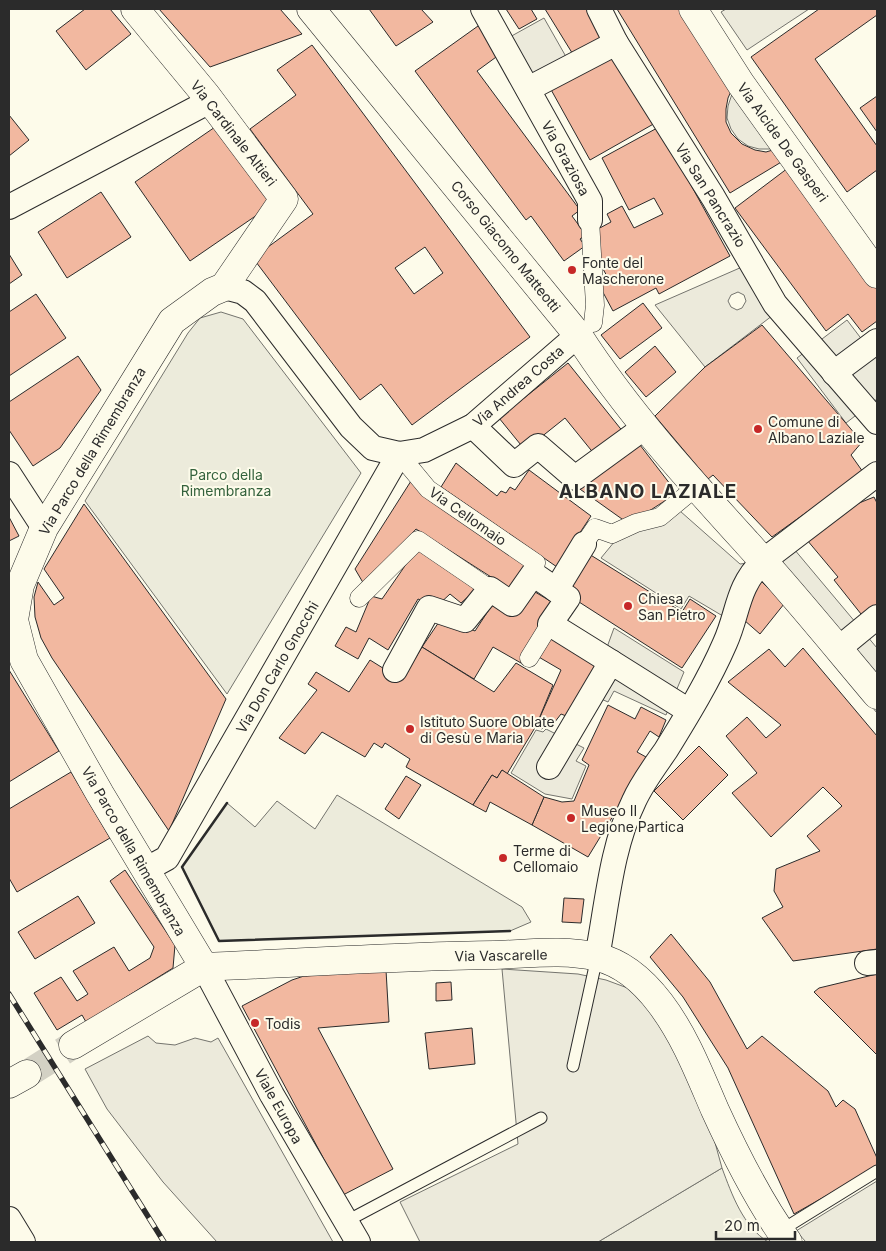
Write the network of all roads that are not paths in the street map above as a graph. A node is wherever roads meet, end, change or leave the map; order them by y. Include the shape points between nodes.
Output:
1 (135, 9) edge
2 (311, 9) edge
3 (483, 9) edge
4 (598, 9) edge
5 (693, 9) edge
6 (616, 43) junction
7 (528, 89) junction
8 (210, 101) junction
9 (9, 207) edge
10 (590, 220) joint
11 (877, 274) edge
12 (224, 287) junction
13 (585, 329) junction
14 (877, 341) edge
15 (834, 373) junction
16 (877, 422) edge
17 (473, 426) junction
18 (646, 427) junction
19 (399, 454) junction
20 (9, 474) edge
21 (877, 474) edge
22 (695, 488) junction
23 (44, 528) junction
24 (584, 544) joint
25 (767, 567) junction
26 (533, 574) junction
27 (490, 589) junction
28 (556, 590) junction
29 (359, 598) dead end
30 (877, 617) edge
31 (550, 624) junction
32 (838, 649) junction
33 (529, 658) dead end
34 (612, 662) junction
35 (395, 670) dead end
36 (877, 695) edge
37 (689, 711) junction
38 (549, 767) dead end
39 (145, 870) junction
40 (597, 957) junction
41 (204, 967) junction
42 (74, 1045) tunnel mouth
43 (573, 1066) dead end
44 (541, 1118) dead end
45 (877, 1171) edge
46 (9, 1219) edge
47 (346, 1222) junction
48 (784, 1237) edge
49 (23, 1242) edge
50 (358, 1242) edge

1 - 8 main road, Via Cardinale Altieri
2 - 13 main road, Corso Giacomo Matteotti
3 - 7 street, Via Graziosa
4 - 6 street, Via San Pancrazio
5 - 11 main road, Via Alcide De Gasperi via 741,84
6 - 7 street
6 - 15 street, Via San Pancrazio via 775,304
7 - 10 street, Via Graziosa via 590,201
8 - 9 street
8 - 12 main road, Via Cardinale Altieri via 284,199
10 - 13 street, Via Graziosa via 595,305
12 - 19 street via 243,292 255,301 351,427 373,448
12 - 23 main road, Via Parco della Rimembranza via 172,321
13 - 17 street, Via Andrea Costa
13 - 18 main road, Corso Giacomo Matteotti via 604,376
14 - 15 street
15 - 16 street, Via San Pancrazio
17 - 18 street via 514,465 538,446 575,478
17 - 19 street, Via Andrea Costa via 424,450
18 - 22 main road, Corso Giacomo Matteotti
19 - 26 street, Via Cellomaio via 428,489 536,564
19 - 39 street, Via Don Carlo Gnocchi via 167,858
20 - 23 street
21 - 25 street
22 - 24 street via 660,517 612,534 595,528
22 - 25 main road, Corso Giacomo Matteotti
23 - 39 main road, Via Parco della Rimembranza via 20,585 14,620 24,660
24 - 28 street
25 - 32 main road, Corso Giacomo Matteotti
25 - 37 street via 754,569 739,596 726,643
26 - 27 street via 512,604
26 - 28 street, Via Cellomaio
27 - 29 street via 418,540
27 - 35 street via 465,620 429,608
28 - 31 street via 568,598
30 - 32 street
31 - 33 street
31 - 34 street
32 - 36 main road, Corso Giacomo Matteotti
34 - 37 street
34 - 38 street
37 - 40 street via 634,801 614,866
39 - 41 main road, Via Parco della Rimembranza
40 - 41 main road, Via Vascarelle via 465,955
40 - 43 lane
40 - 48 main road, Via Vascarelle via 626,968 659,1002 685,1040 716,1112
41 - 42 main road, Via Vascarelle
41 - 47 street, Viale Europa via 272,1095
44 - 47 lane
45 - 48 lane
46 - 49 street
47 - 50 street, Viale Europa

